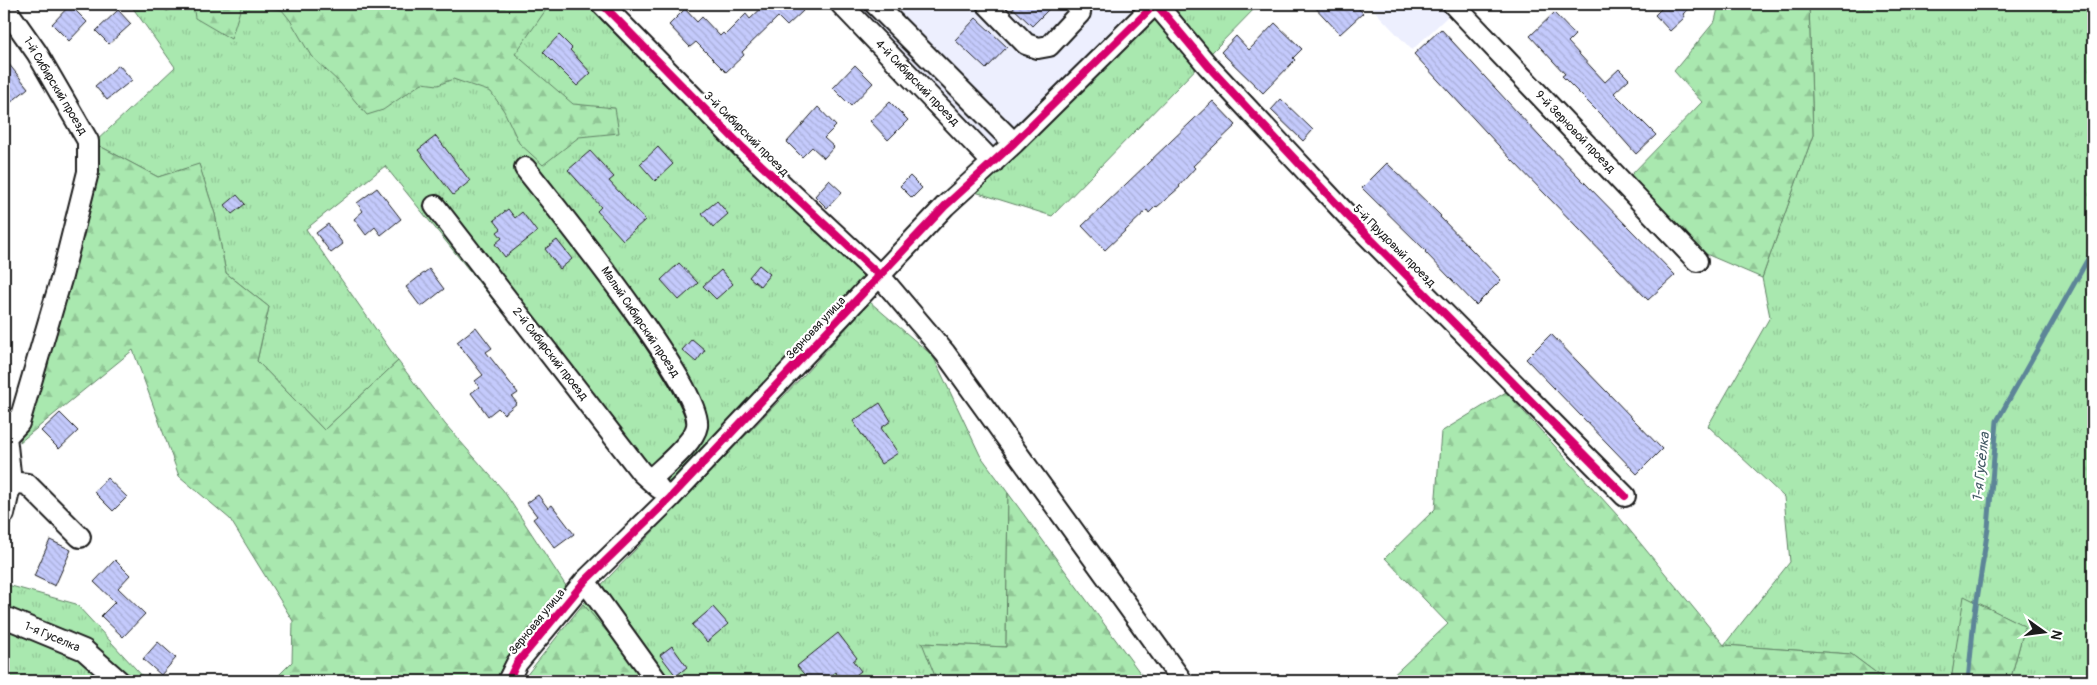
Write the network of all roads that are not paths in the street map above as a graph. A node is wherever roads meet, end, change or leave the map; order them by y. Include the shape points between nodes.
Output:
1 (602, 4) edge
2 (841, 4) edge
3 (875, 4) edge
4 (987, 4) edge
5 (1081, 4) edge
6 (1156, 4) edge
7 (1453, 4) edge
8 (4, 6) edge
9 (1014, 143) junction
10 (993, 163) junction
11 (526, 168) dead end
12 (435, 206) dead end
13 (1697, 261) dead end
14 (879, 276) junction
15 (5, 427) edge
16 (650, 480) junction
17 (11, 482) junction
18 (1625, 496) dead end
19 (670, 498) junction
20 (4, 514) edge
21 (80, 537) dead end
22 (585, 581) junction
23 (4, 617) edge
24 (119, 681) edge
25 (508, 681) edge
26 (657, 681) edge
27 (1182, 681) edge

1 - 14 street, 3-й Сибирский проезд via 743,148
2 - 10 street, 4-й Сибирский проезд
3 - 9 street
4 - 5 street via 1026,44 1038,48 1049,46 1080,12
6 - 9 street, Зерновая улица
6 - 18 street, 5-й Прудовый проезд via 1208,66 1347,215
7 - 13 street, 9-й Зерновой проезд
8 - 15 street, 1-й Сибирский проезд via 37,53 88,141 88,172 62,276 19,423
9 - 10 street, Зерновая улица
10 - 14 street, Зерновая улица via 945,206
11 - 16 street, Малый Сибирский проезд via 621,291 686,390 697,414 697,426 691,439
12 - 16 street, 2-й Сибирский проезд
14 - 19 street, Зерновая улица
14 - 27 street, 3-й Сибирский проезд via 944,353
15 - 17 street
16 - 19 street, 2-й Сибирский проезд
17 - 20 street
17 - 21 street via 27,484
19 - 22 street, Зерновая улица
22 - 25 street, Зерновая улица via 517,663
22 - 26 street
23 - 24 street, 1-я Гуселка via 84,650

